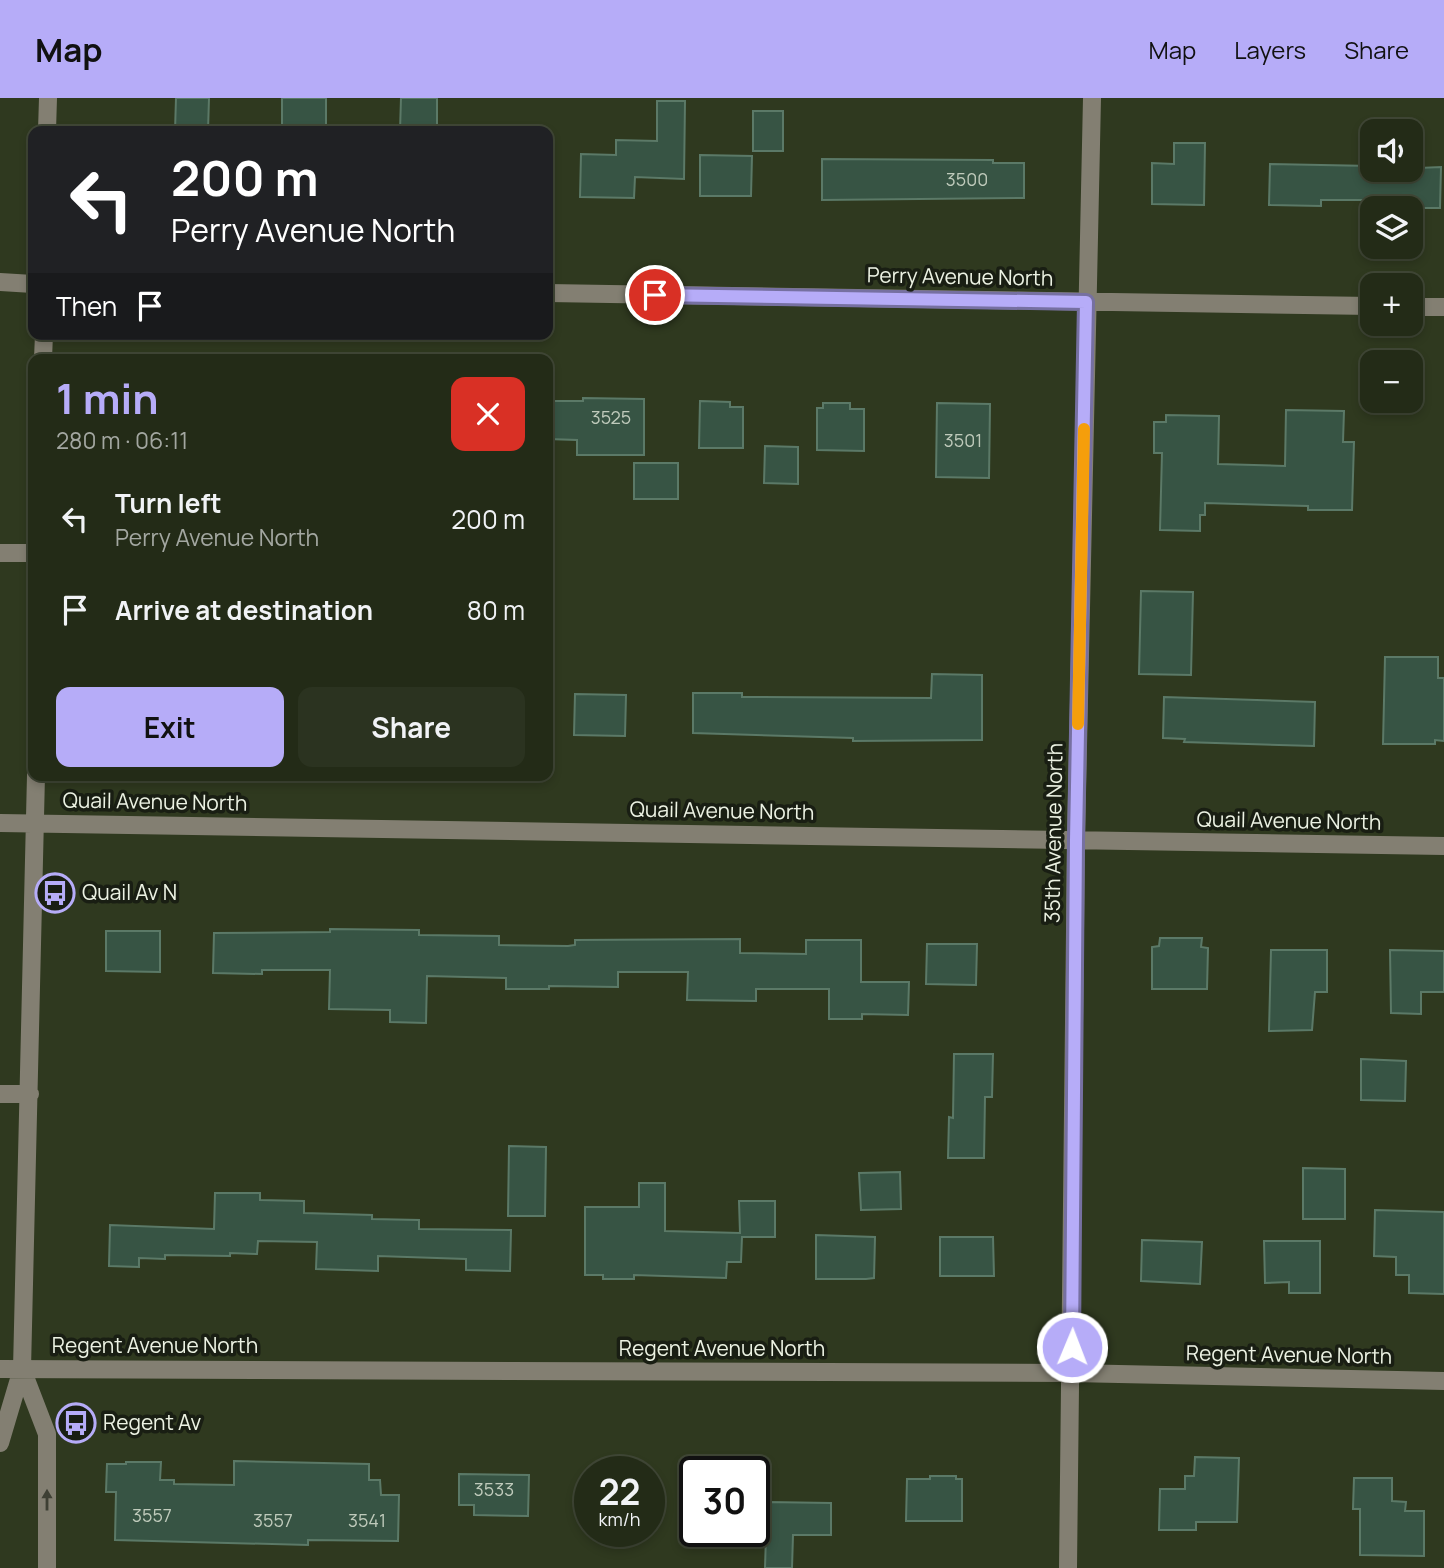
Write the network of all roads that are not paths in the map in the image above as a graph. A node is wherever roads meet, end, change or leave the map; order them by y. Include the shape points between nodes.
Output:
1 (48, 98) edge
2 (1092, 98) edge
3 (47, 126) edge
4 (0, 282) edge
5 (28, 284) edge
6 (553, 293) edge
7 (1086, 302) junction
8 (1360, 306) edge
9 (1423, 307) edge
10 (1444, 307) edge
11 (0, 553) edge
12 (28, 553) edge
13 (36, 781) edge
14 (0, 822) edge
15 (35, 823) junction
16 (1076, 840) junction
17 (1444, 846) edge
18 (0, 1094) edge
19 (30, 1094) junction
20 (0, 1369) edge
21 (22, 1369) junction
22 (1072, 1373) junction
23 (1444, 1381) edge
24 (0, 1443) edge
25 (47, 1568) edge
26 (1068, 1568) edge

1 - 3 street
2 - 7 street, 35th Avenue North
4 - 5 street
6 - 7 street, Perry Avenue North
7 - 8 street, Perry Avenue North
7 - 16 street, 35th Avenue North
9 - 10 street
11 - 12 street
13 - 15 street
14 - 15 street, Quail Avenue North
15 - 16 street, Quail Avenue North
15 - 19 street
16 - 17 street, Quail Avenue North
16 - 22 street, 35th Avenue North
18 - 19 street
19 - 21 street
20 - 21 street, Regent Avenue North
21 - 22 street, Regent Avenue North
21 - 24 street
25 -> 21 street via 47,1433
22 - 23 street, Regent Avenue North
22 - 26 street, 35th Avenue North

